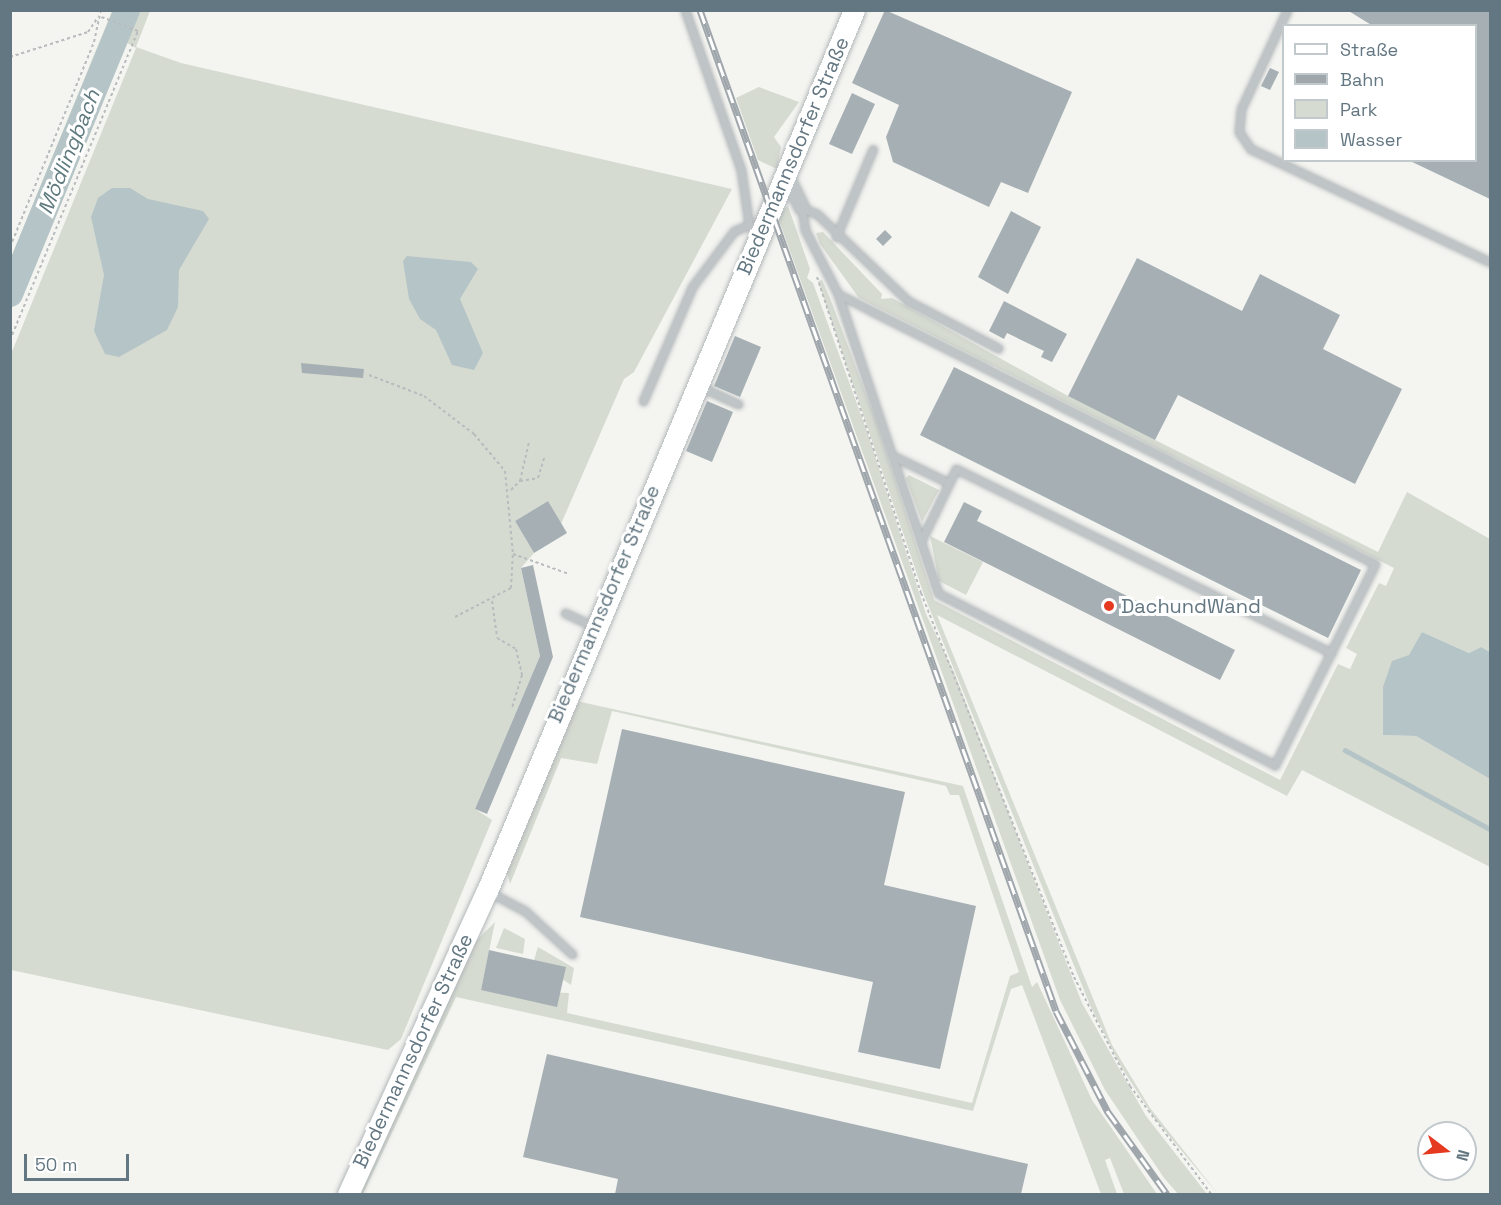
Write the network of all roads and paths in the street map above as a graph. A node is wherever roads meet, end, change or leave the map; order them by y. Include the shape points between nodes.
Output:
1 (101, 10) edge
2 (685, 10) edge
3 (854, 10) edge
4 (1287, 10) edge
5 (99, 16) junction
6 (10, 57) edge
7 (873, 149) dead end
8 (786, 175) junction
9 (802, 208) junction
10 (755, 228) junction
11 (836, 237) junction
12 (10, 247) edge
13 (819, 262) junction
14 (1491, 262) edge
15 (838, 294) junction
16 (10, 340) edge
17 (998, 348) dead end
18 (369, 375) dead end
19 (696, 385) junction
20 (643, 401) dead end
21 (738, 404) dead end
22 (529, 443) dead end
23 (893, 456) junction
24 (544, 458) dead end
25 (520, 481) junction
26 (949, 483) junction
27 (510, 490) junction
28 (921, 541) junction
29 (513, 554) junction
30 (569, 574) dead end
31 (492, 601) junction
32 (565, 613) dead end
33 (455, 617) dead end
34 (593, 627) junction
35 (1331, 653) junction
36 (512, 707) dead end
37 (487, 891) junction
38 (572, 954) dead end
39 (348, 1194) edge
40 (1211, 1194) edge

1 - 5 path
2 - 10 lane via 741,170
3 - 8 main road, Biedermannsdorfer Straße
4 - 14 lane via 1240,109 1239,132 1251,149
5 - 6 path via 88,32
5 - 12 path via 94,42
5 - 16 path via 138,31
7 - 11 lane
8 - 9 street
8 - 10 main road, Biedermannsdorfer Straße
9 - 11 lane via 817,214
9 - 13 lane via 805,231
10 - 19 main road, Biedermannsdorfer Straße
10 - 20 lane via 734,231 692,287
11 - 17 lane via 908,301
13 - 15 lane
13 - 40 path via 816,282 921,593 1074,977 1130,1086
15 - 23 lane
15 - 35 lane via 1375,564
18 - 27 path via 447,409 505,471
19 - 21 lane
19 - 34 main road, Biedermannsdorfer Straße
22 - 25 path
23 - 26 lane
23 - 28 lane
24 - 25 path via 538,478
25 - 27 path
26 - 28 lane
26 - 35 lane via 956,469
27 - 29 path
28 - 35 lane via 938,593 1275,765
29 - 30 path
29 - 31 path via 511,588
31 - 33 path
31 - 36 path via 497,638 516,650 522,675
32 - 34 lane
34 - 37 main road, Biedermannsdorfer Straße
37 - 38 lane via 520,908
37 - 39 main road, Biedermannsdorfer Straße

